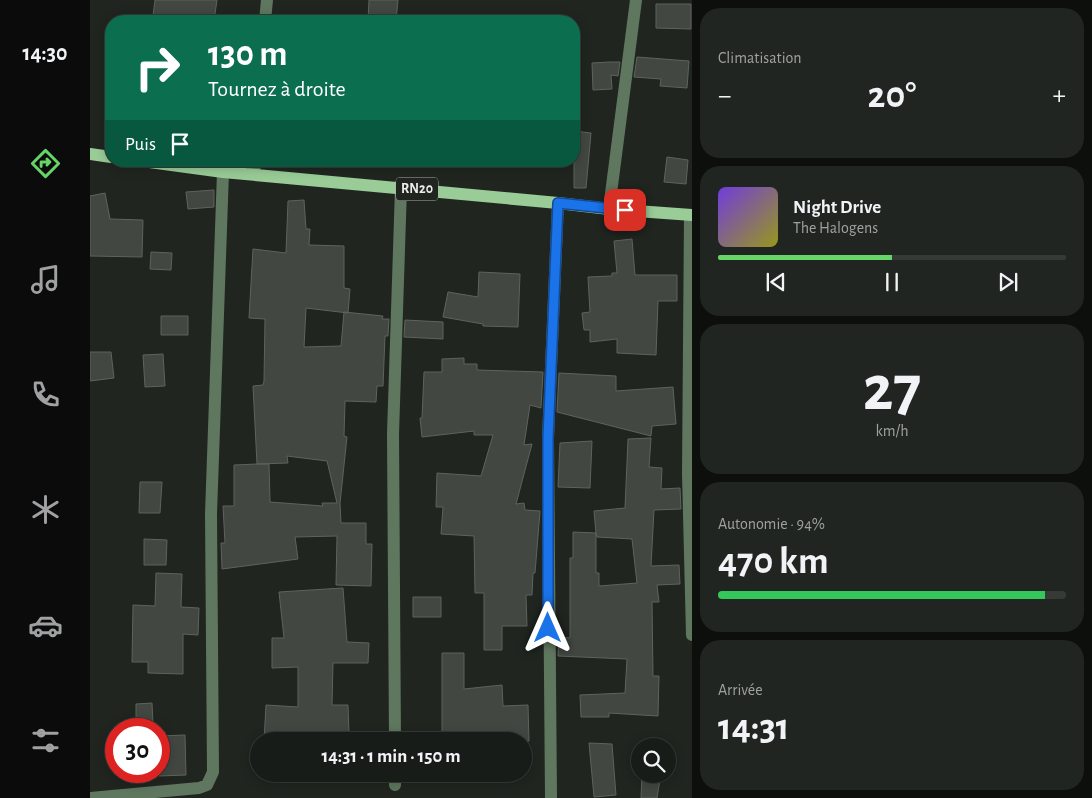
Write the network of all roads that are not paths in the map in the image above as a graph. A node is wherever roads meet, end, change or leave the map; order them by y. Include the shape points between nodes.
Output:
1 (267, 0) edge
2 (636, 0) edge
3 (266, 15) edge
4 (90, 154) edge
5 (105, 156) edge
6 (186, 167) edge
7 (254, 168) edge
8 (223, 172) junction
9 (401, 188) junction
10 (558, 203) junction
11 (608, 209) junction
12 (691, 215) edge
13 (692, 635) edge
14 (395, 732) edge
15 (90, 798) edge
16 (551, 798) edge

1 - 3 street
2 - 11 street
4 - 5 main road
6 - 8 main road, RN20
7 - 8 main road, RN20
7 - 9 main road, RN20
8 - 15 street via 210,514 213,772 207,785 200,788
9 - 10 main road, RN20
9 - 14 street via 393,434
10 - 11 main road, RN20
10 - 16 street via 548,438
11 - 12 main road, RN20
12 - 13 street via 688,474

